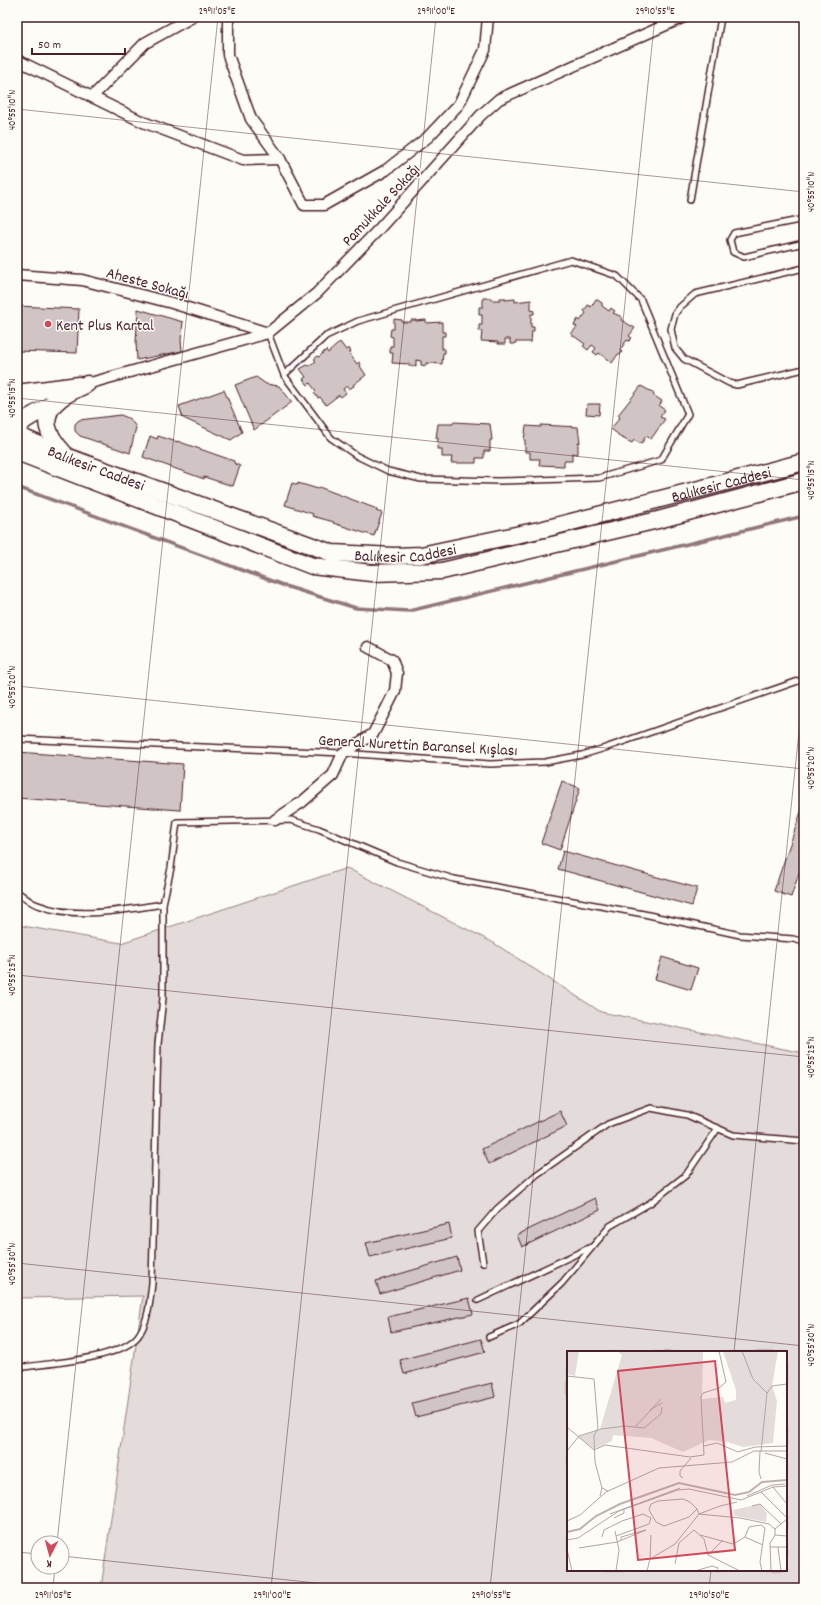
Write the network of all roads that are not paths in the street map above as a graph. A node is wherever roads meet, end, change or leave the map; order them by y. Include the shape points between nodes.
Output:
1 (192, 17) edge
2 (228, 17) edge
3 (488, 17) edge
4 (684, 17) edge
5 (720, 17) edge
6 (17, 60) edge
7 (92, 97) junction
8 (280, 159) junction
9 (690, 200) dead end
10 (804, 218) edge
11 (804, 242) edge
12 (804, 268) edge
13 (17, 276) edge
14 (268, 333) junction
15 (804, 369) edge
16 (284, 374) junction
17 (87, 384) joint
18 (17, 393) edge
19 (54, 394) junction
20 (17, 406) edge
21 (17, 428) edge
22 (17, 435) edge
23 (17, 452) edge
24 (68, 457) junction
25 (804, 462) edge
26 (804, 481) edge
27 (368, 647) dead end
28 (804, 679) edge
29 (17, 739) edge
30 (343, 753) junction
31 (275, 820) junction
32 (17, 892) edge
33 (163, 904) junction
34 (804, 942) edge
35 (718, 1128) junction
36 (804, 1141) edge
37 (594, 1245) junction
38 (483, 1262) dead end
39 (478, 1300) dead end
40 (489, 1336) dead end
41 (17, 1368) edge

1 - 7 street via 145,43
2 - 8 street via 228,55 251,119
3 - 8 street via 486,50 459,104 428,137 386,170 324,205 304,205
4 - 14 street, Pamukkale Sokağı via 499,99 481,115 379,229 317,293
5 - 9 lane
6 - 7 street
7 - 8 street via 143,122 243,160
10 - 11 lane via 734,233 730,240 733,252 744,257
12 - 15 lane via 695,294 675,314 671,329 675,348 684,359 729,383 743,384
13 - 14 street, Aheste Sokağı via 82,280 172,303
14 - 16 lane
14 - 17 street, Pamukkale Sokağı
16 - 16 lane via 331,438 357,456 388,471 421,479 499,481 599,478 661,460 688,414 640,300 617,276 571,260 358,321 326,336
17 - 19 main road
18 - 19 main road
19 - 20 main road via 24,400
19 - 21 main road
19 - 24 main road via 47,430 52,441
22 - 24 main road, Balıkesir Caddesi
23 - 26 main road, Balıkesir Caddesi via 312,566 371,573 442,570 658,520
24 - 25 main road, Balıkesir Caddesi via 332,553 394,556 421,555 544,529
27 - 30 street via 392,660 397,672 395,691 373,734
28 - 30 lane, General Nurettin Baransel Kışlası via 605,748 563,759 490,764
29 - 30 lane, General Nurettin Baransel Kışlası
30 - 31 street via 333,775 302,802
31 - 33 lane via 176,822 171,868
31 - 34 lane via 298,822 397,862 454,879 644,914 740,935
32 - 33 lane via 36,905 55,911 126,910
33 - 41 lane via 163,998 158,1044 152,1283 148,1316 140,1334 125,1347 108,1354
35 - 36 lane via 733,1135
35 - 37 lane via 686,1175 650,1203 610,1226
35 - 38 lane via 687,1115 651,1108 608,1124 536,1175 497,1209 478,1231
37 - 39 lane
37 - 40 lane via 562,1284 519,1324

